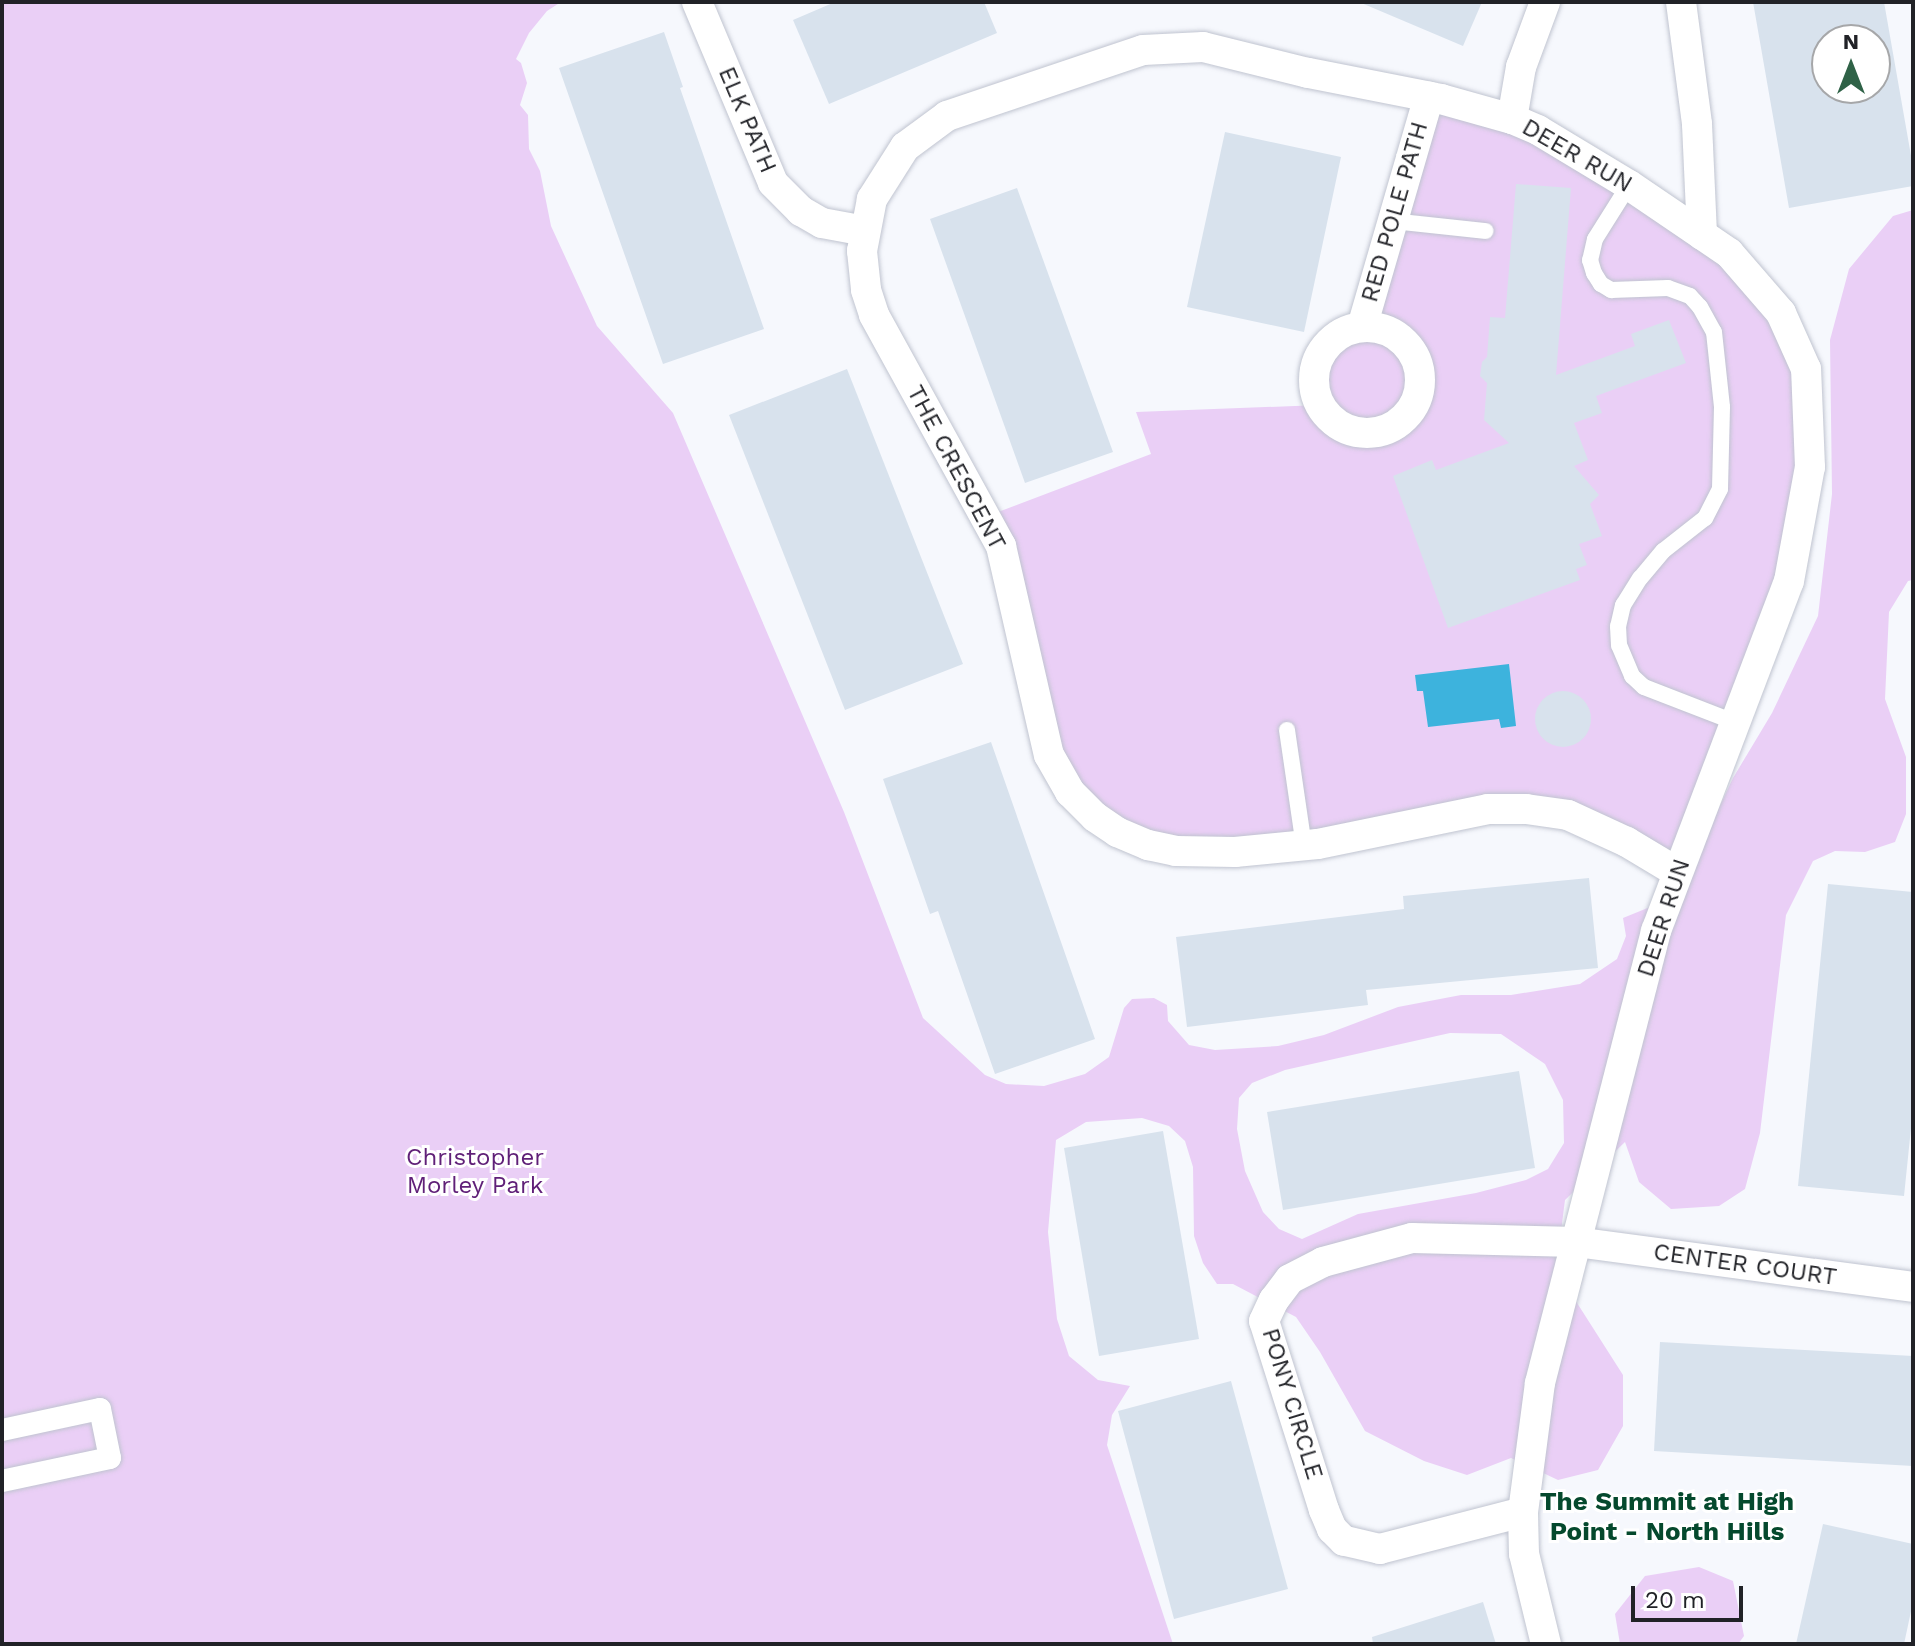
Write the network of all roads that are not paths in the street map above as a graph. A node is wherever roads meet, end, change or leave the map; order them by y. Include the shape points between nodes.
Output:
1 (697, 2) edge
2 (1545, 2) edge
3 (1681, 2) edge
4 (1429, 97) junction
5 (1512, 119) junction
6 (1629, 185) junction
7 (1392, 221) junction
8 (865, 231) junction
9 (1485, 231) dead end
10 (1702, 235) junction
11 (1362, 327) dead end
12 (1737, 723) junction
13 (1287, 730) dead end
14 (1304, 846) junction
15 (1677, 872) junction
16 (1576, 1242) junction
17 (1913, 1287) edge
18 (2, 1430) edge
19 (2, 1481) edge
20 (1523, 1512) junction
21 (1546, 1644) edge

1 - 8 street, ELK PATH via 773,183 822,223
2 - 5 street, DEER RUN via 1521,67
3 - 10 street via 1697,124
4 - 5 street, THE CRESCENT
4 - 7 street, RED POLE PATH
4 - 8 street, THE CRESCENT via 1203,47 1143,50 947,116 905,147 882,178
5 - 6 street, DEER RUN
6 - 10 street, DEER RUN
6 - 12 lane via 1595,239 1590,260 1594,273 1611,290 1668,288 1690,296 1710,320 1717,344 1721,448 1720,489 1705,518 1663,551 1640,578 1623,605 1619,645 1632,676 1644,687
7 - 9 lane
7 - 11 street, RED POLE PATH
8 - 14 street, THE CRESCENT via 866,290 874,315 1001,546 1049,755 1070,792 1117,832 1148,845 1235,852
10 - 12 street, DEER RUN via 1747,272 1781,313 1806,369 1810,467 1789,581
12 - 15 street, DEER RUN
13 - 14 lane
14 - 15 street, THE CRESCENT via 1488,809 1526,809 1568,815
15 - 16 street, DEER RUN via 1656,931
16 - 17 street, CENTER COURT
16 - 20 street, DEER RUN via 1540,1383
16 - 20 street, PONY CIRCLE via 1412,1238 1379,1245 1323,1262 1290,1279 1264,1321 1324,1510 1344,1541 1380,1549
18 - 19 street via 100,1409 110,1458
20 - 21 street, DEER RUN via 1524,1554

